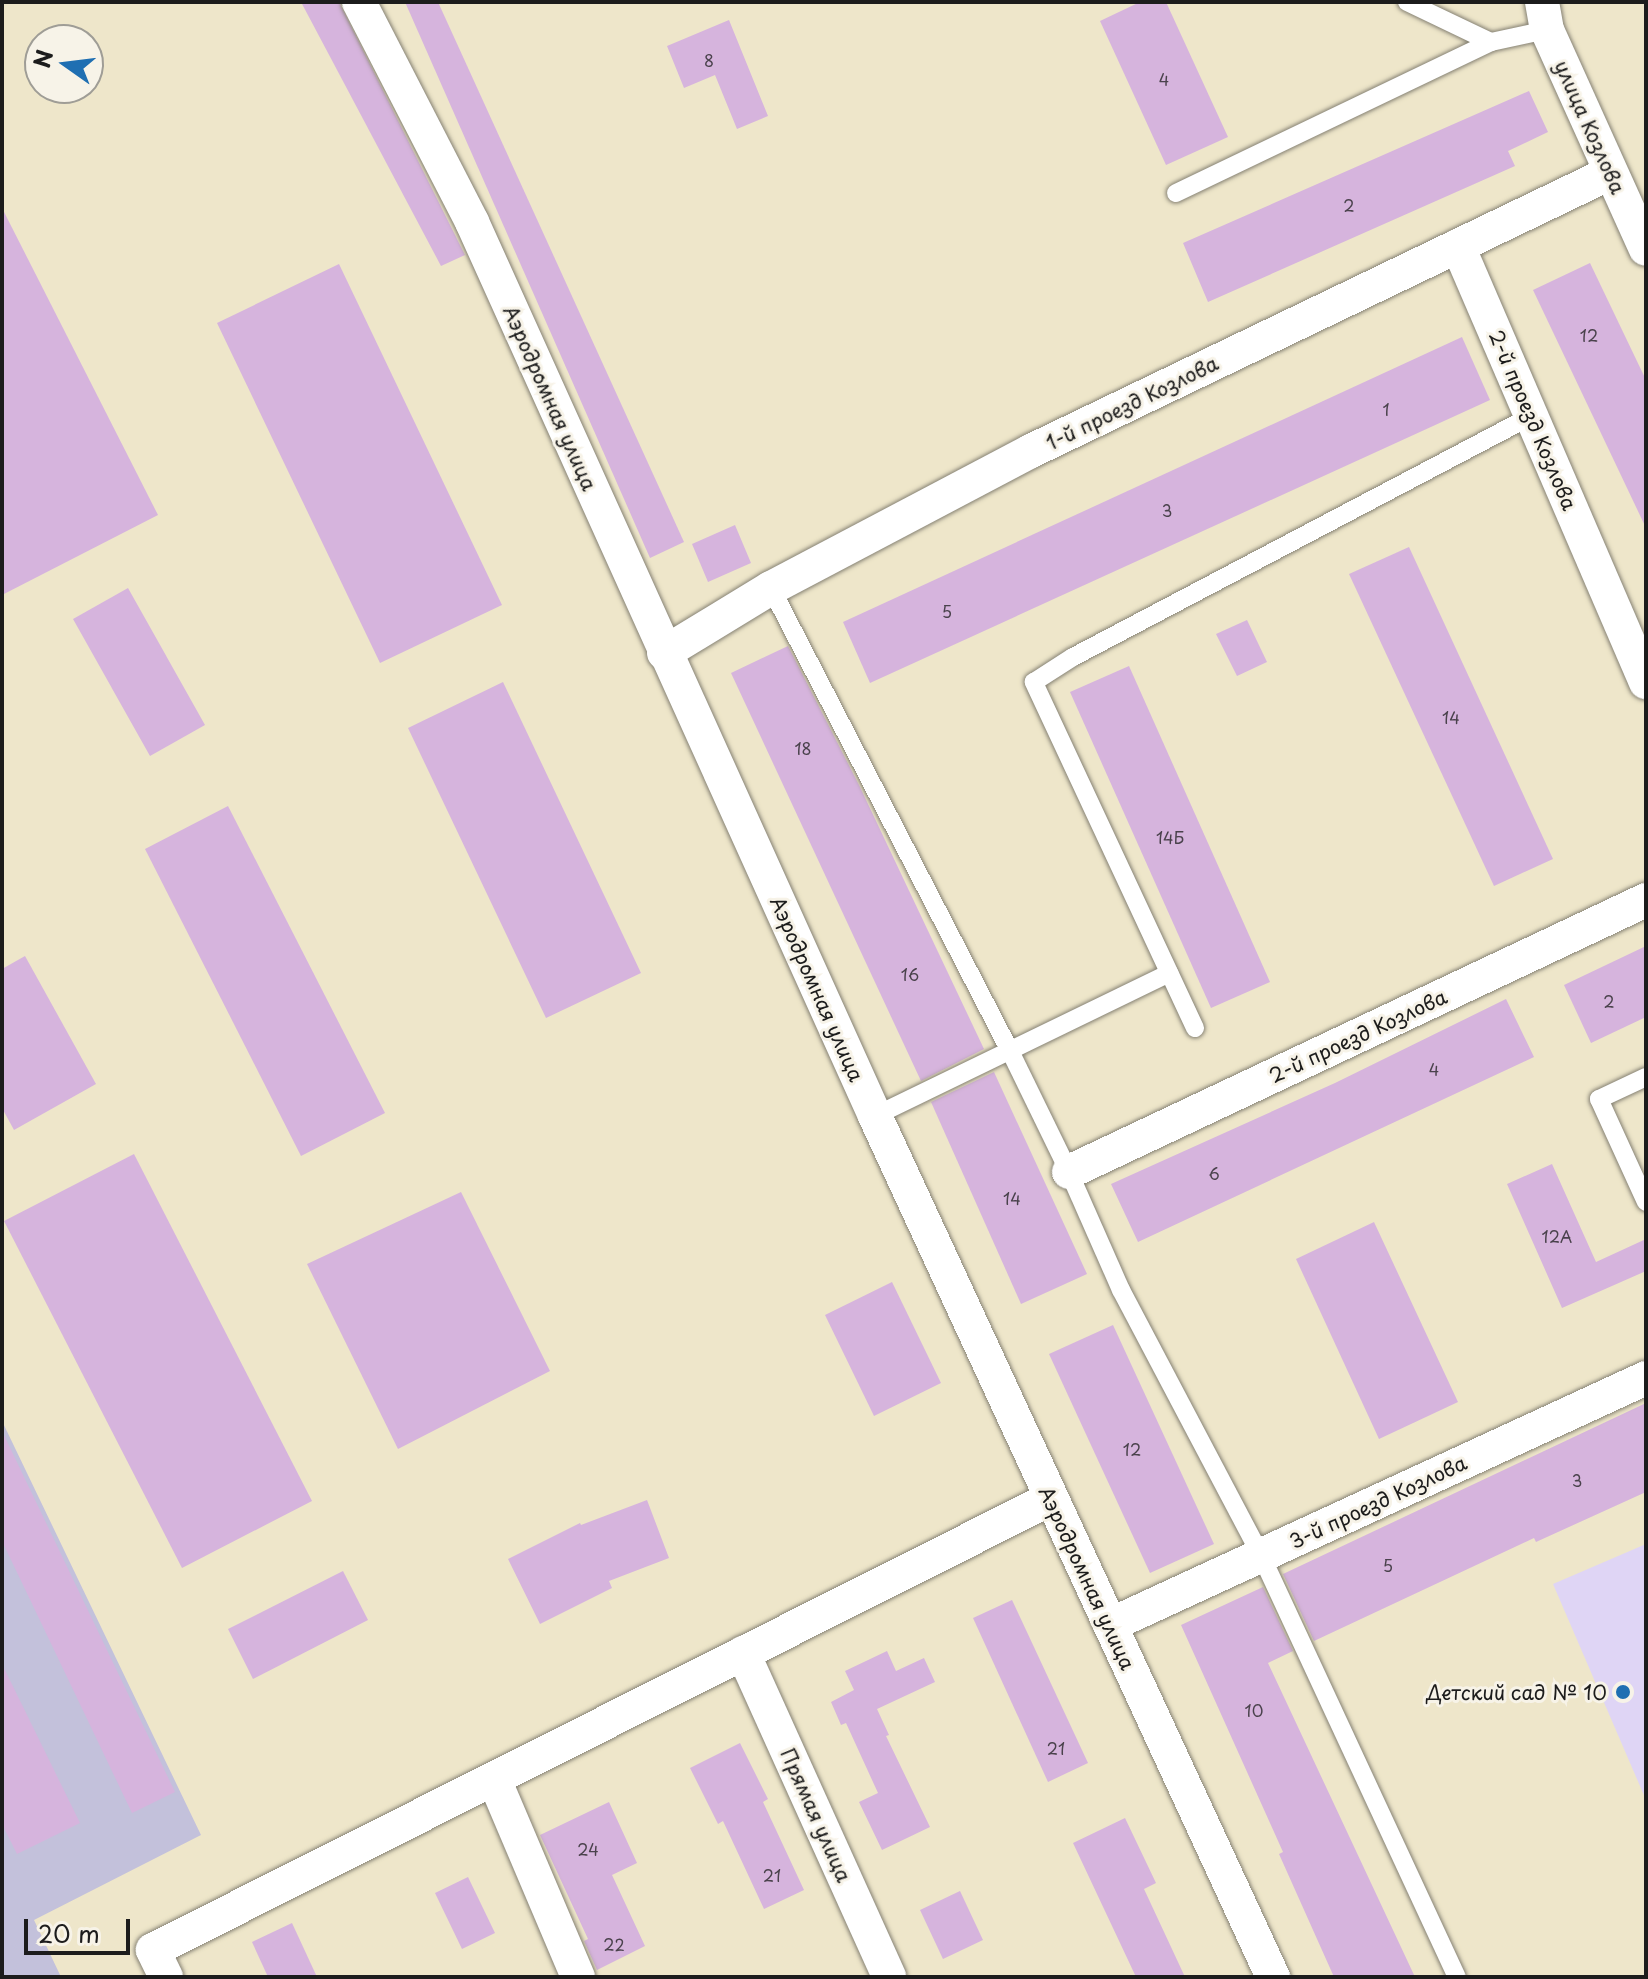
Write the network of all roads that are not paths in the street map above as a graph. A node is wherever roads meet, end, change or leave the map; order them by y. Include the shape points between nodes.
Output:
1 (359, 2) edge
2 (1407, 2) edge
3 (1544, 16) edge
4 (1491, 42) junction
5 (1610, 173) junction
6 (1176, 193) dead end
7 (1458, 246) junction
8 (1646, 249) edge
9 (1531, 416) junction
10 (771, 588) junction
11 (664, 653) junction
12 (1646, 682) edge
13 (1646, 900) edge
14 (1169, 973) junction
15 (1195, 1028) dead end
16 (1011, 1053) junction
17 (1646, 1077) edge
18 (875, 1116) junction
19 (1069, 1172) junction
20 (1646, 1202) edge
21 (1646, 1378) edge
22 (1050, 1499) junction
23 (1261, 1555) junction
24 (1110, 1625) junction
25 (743, 1653) junction
26 (494, 1779) junction
27 (160, 1963) edge
28 (578, 1977) edge
29 (889, 1977) edge
30 (1273, 1977) edge
31 (1457, 1977) edge

1 - 11 street, Аэродромная улица via 472,222
2 - 4 lane
3 - 4 lane
3 - 5 street, улица Козлова
4 - 6 lane
5 - 7 street, 1-й проезд Козлова
5 - 8 street, улица Козлова
7 - 9 street, 2-й проезд Козлова
7 - 10 street, 1-й проезд Козлова via 1031,451
9 - 12 street, 2-й проезд Козлова
9 - 14 lane via 1034,682
10 - 11 street, 1-й проезд Козлова
10 - 16 lane
11 - 18 street, Аэродромная улица
13 - 19 street, 2-й проезд Козлова
14 - 15 lane
14 - 16 lane
16 - 18 lane
16 - 19 lane
17 - 20 lane via 1599,1099
18 - 22 street, Аэродромная улица
19 - 23 lane via 1121,1290
21 - 23 street, 3-й проезд Козлова
22 - 24 street, Аэродромная улица
22 - 25 street
23 - 24 street, 3-й проезд Козлова
23 - 31 lane
24 - 30 street, Аэродромная улица
25 - 26 street
25 - 29 street, Прямая улица
26 - 27 street
26 - 28 street

